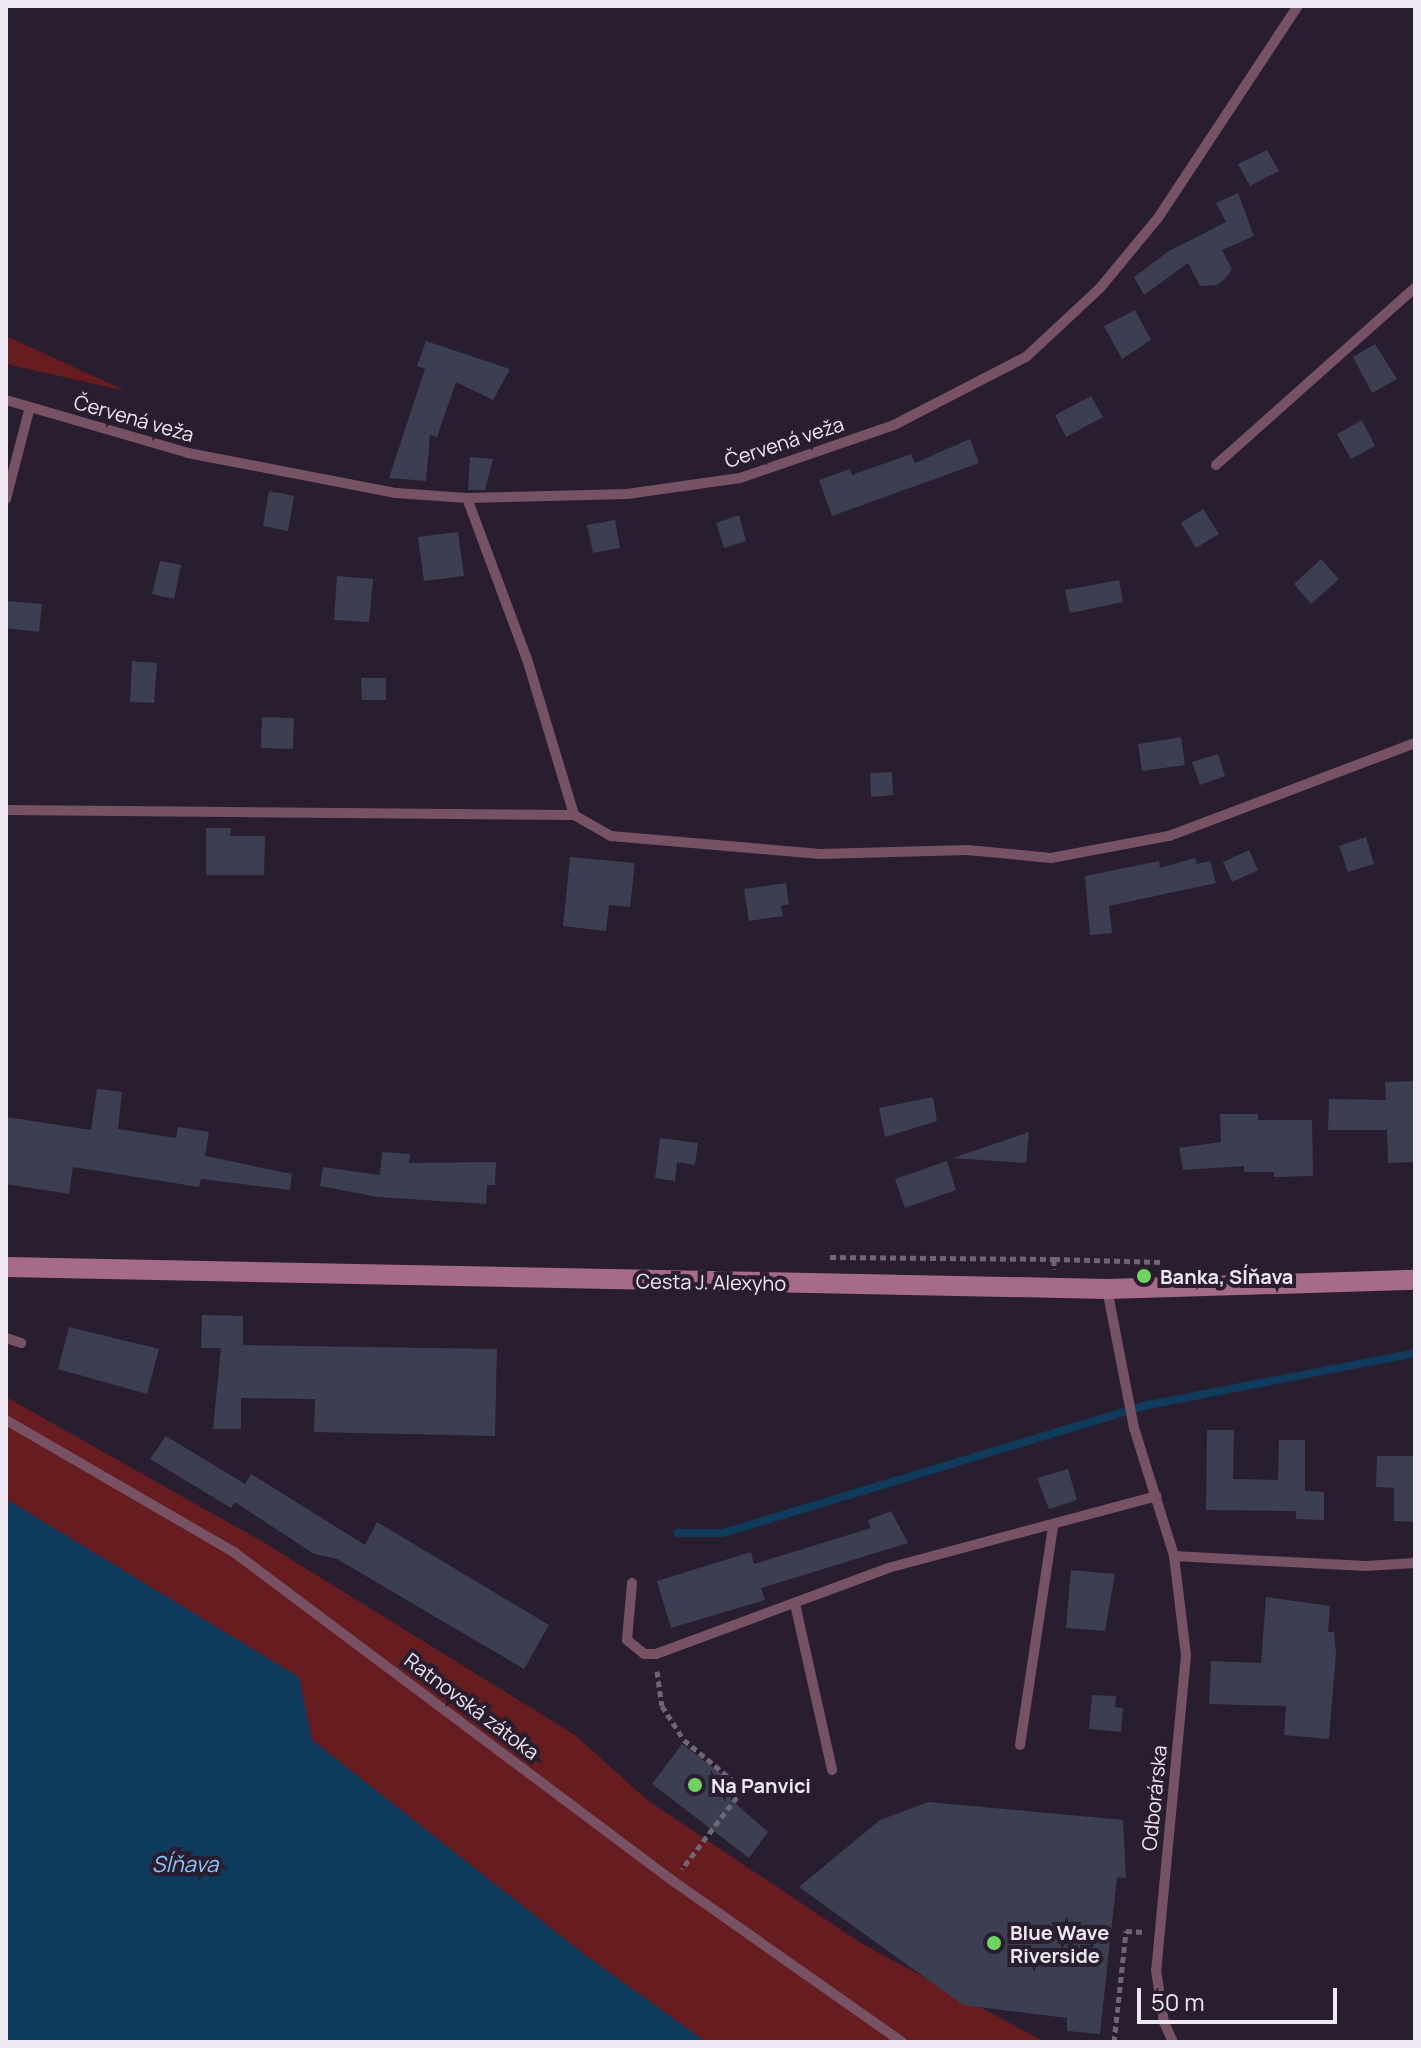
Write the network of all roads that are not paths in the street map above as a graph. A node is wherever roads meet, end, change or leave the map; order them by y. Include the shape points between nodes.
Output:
1 (1298, 6) edge
2 (1415, 288) edge
3 (6, 400) edge
4 (30, 407) junction
5 (1216, 465) dead end
6 (467, 498) junction
7 (6, 499) edge
8 (1415, 743) edge
9 (6, 810) edge
10 (574, 815) junction
11 (6, 1267) edge
12 (1415, 1280) edge
13 (1107, 1289) junction
14 (6, 1338) edge
15 (21, 1343) dead end
16 (6, 1420) edge
17 (1156, 1496) junction
18 (1053, 1528) junction
19 (1174, 1556) junction
20 (1415, 1563) edge
21 (632, 1583) dead end
22 (795, 1604) junction
23 (1020, 1745) dead end
24 (832, 1770) dead end
25 (902, 2042) edge
26 (1173, 2042) edge

1 - 6 lane, Červená veža via 1158,218 1100,288 1026,357 894,425 740,478 627,494
2 - 5 lane
3 - 4 lane, Červená veža
4 - 6 lane, Červená veža via 188,453 333,485
4 - 7 lane
6 - 10 lane via 527,659
8 - 10 lane via 1169,836 1051,858 967,850 820,854 676,843 611,836
9 - 10 lane
11 - 13 main road, Cesta J. Alexyho
12 - 13 main road, Cesta J. Alexyho
13 - 17 lane, Odborárska via 1134,1428
14 - 15 lane
16 - 25 lane, Ratnovská zátoka via 235,1553 673,1881
17 - 18 lane
17 - 19 lane, Odborárska
18 - 22 lane via 888,1568
18 - 23 lane
19 - 20 lane via 1366,1566
19 - 26 lane, Odborárska via 1186,1655 1156,1970 1164,2022
21 - 22 lane via 627,1640 644,1654
22 - 24 lane

